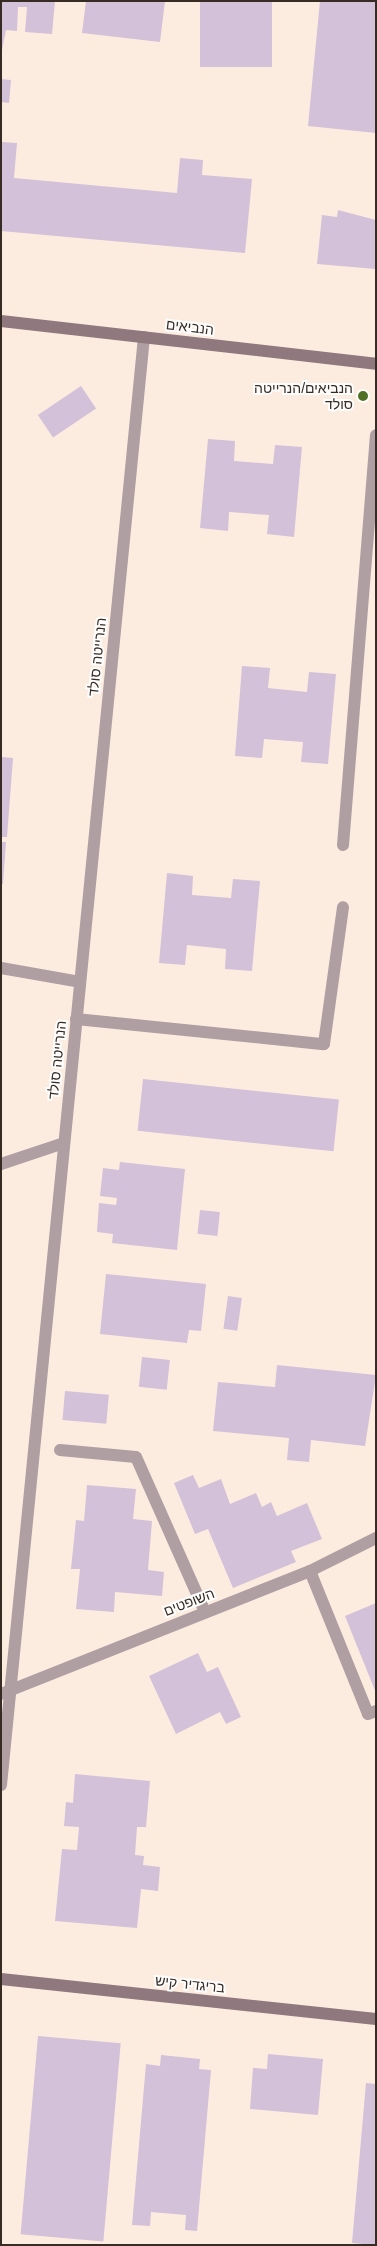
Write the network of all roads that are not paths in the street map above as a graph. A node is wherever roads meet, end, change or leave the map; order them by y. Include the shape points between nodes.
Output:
1 (1, 320) edge
2 (144, 337) junction
3 (376, 364) edge
4 (376, 435) edge
5 (343, 845) dead end
6 (343, 907) dead end
7 (1, 968) edge
8 (80, 982) junction
9 (76, 1019) junction
10 (64, 1143) junction
11 (1, 1164) edge
12 (60, 1450) dead end
13 (376, 1538) edge
14 (310, 1571) junction
15 (205, 1612) junction
16 (6, 1692) edge
17 (376, 1711) edge
18 (1, 1785) edge
19 (1, 1979) edge
20 (376, 2019) edge

1 - 2 street, הנביאים
2 - 3 street, הנביאים
2 - 8 street, הנרייטה סולד
4 - 5 street
6 - 9 street via 324,1044
7 - 8 street
8 - 9 street, הנרייטה סולד
9 - 10 street, הנרייטה סולד
10 - 11 street
10 - 16 street, הנרייטה סולד
12 - 15 street via 136,1457
13 - 14 street, השופטים
14 - 15 street, השופטים
14 - 17 street via 368,1714
15 - 16 street, השופטים
16 - 18 street, הנרייטה סולד
19 - 20 street, בריגדיר קיש

